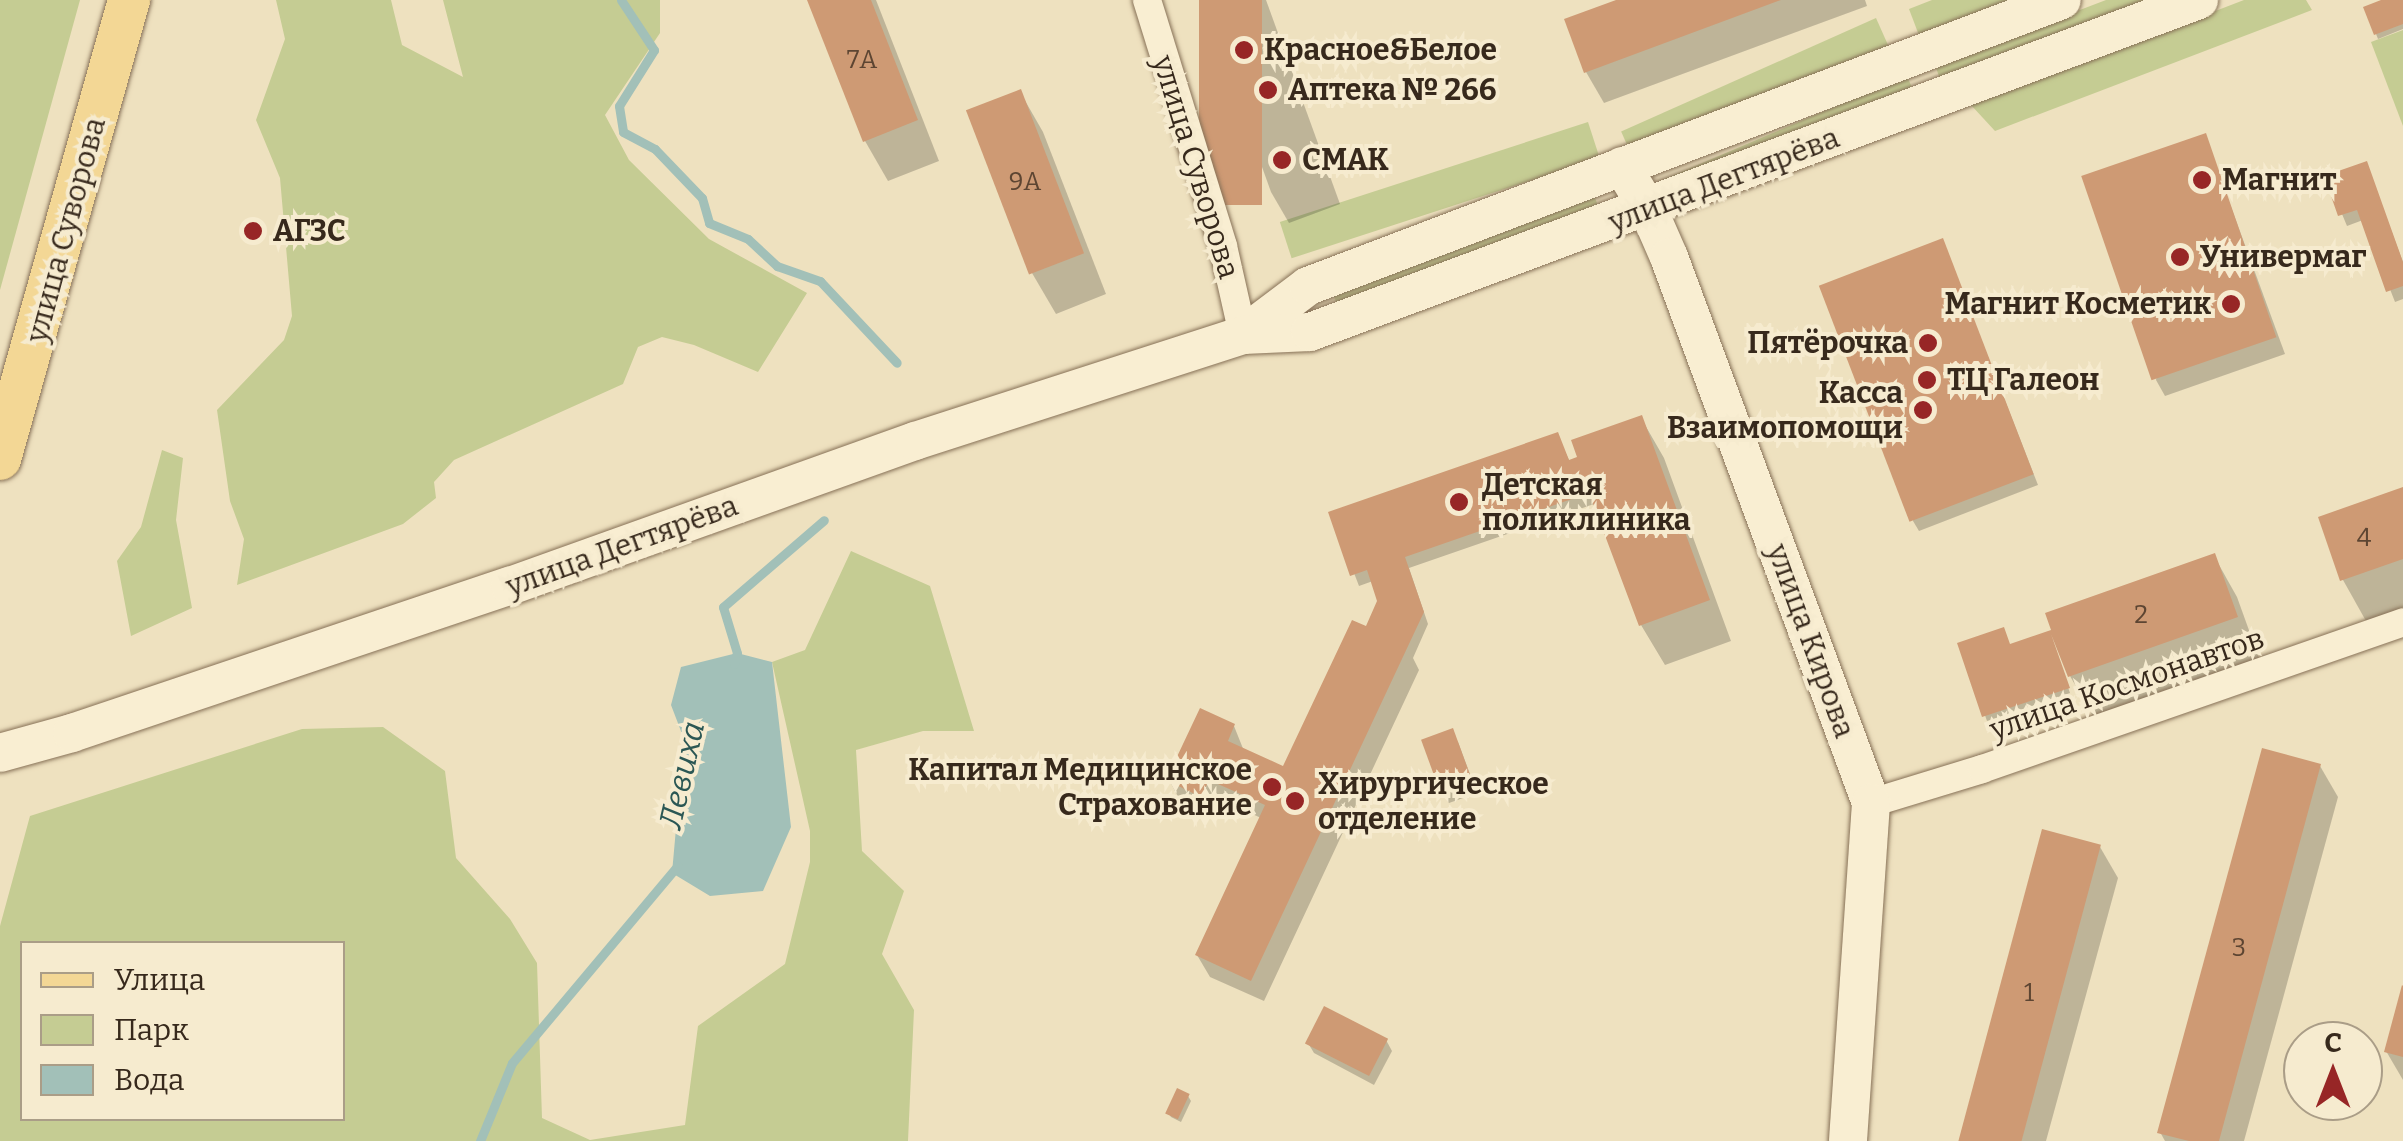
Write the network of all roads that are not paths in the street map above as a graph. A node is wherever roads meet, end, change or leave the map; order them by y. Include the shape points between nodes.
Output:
1 (129, 0) edge
2 (1147, 0) edge
3 (2062, 0) edge
4 (2199, 0) edge
5 (1622, 166) junction
6 (1648, 209) junction
7 (1243, 335) junction
8 (0, 458) edge
9 (2403, 622) edge
10 (72, 733) junction
11 (0, 738) edge
12 (0, 753) edge
13 (0, 776) edge
14 (1871, 803) junction
15 (1848, 1141) edge

1 - 8 main road, улица Суворова
2 - 7 street, улица Суворова via 1223,246
3 - 5 main road, улица Дегтярёва
4 - 6 main road, улица Дегтярёва
5 - 6 main road, улица Кирова
5 - 7 main road, улица Дегтярёва via 1308,286
6 - 7 main road, улица Дегтярёва via 1310,332
6 - 14 main road, улица Кирова
7 - 10 main road, улица Дегтярёва via 915,441
9 - 14 street, улица Космонавтов
10 - 11 main road
10 - 12 main road, улица Дегтярёва
10 - 13 main road
14 - 15 main road, улица Кирова

